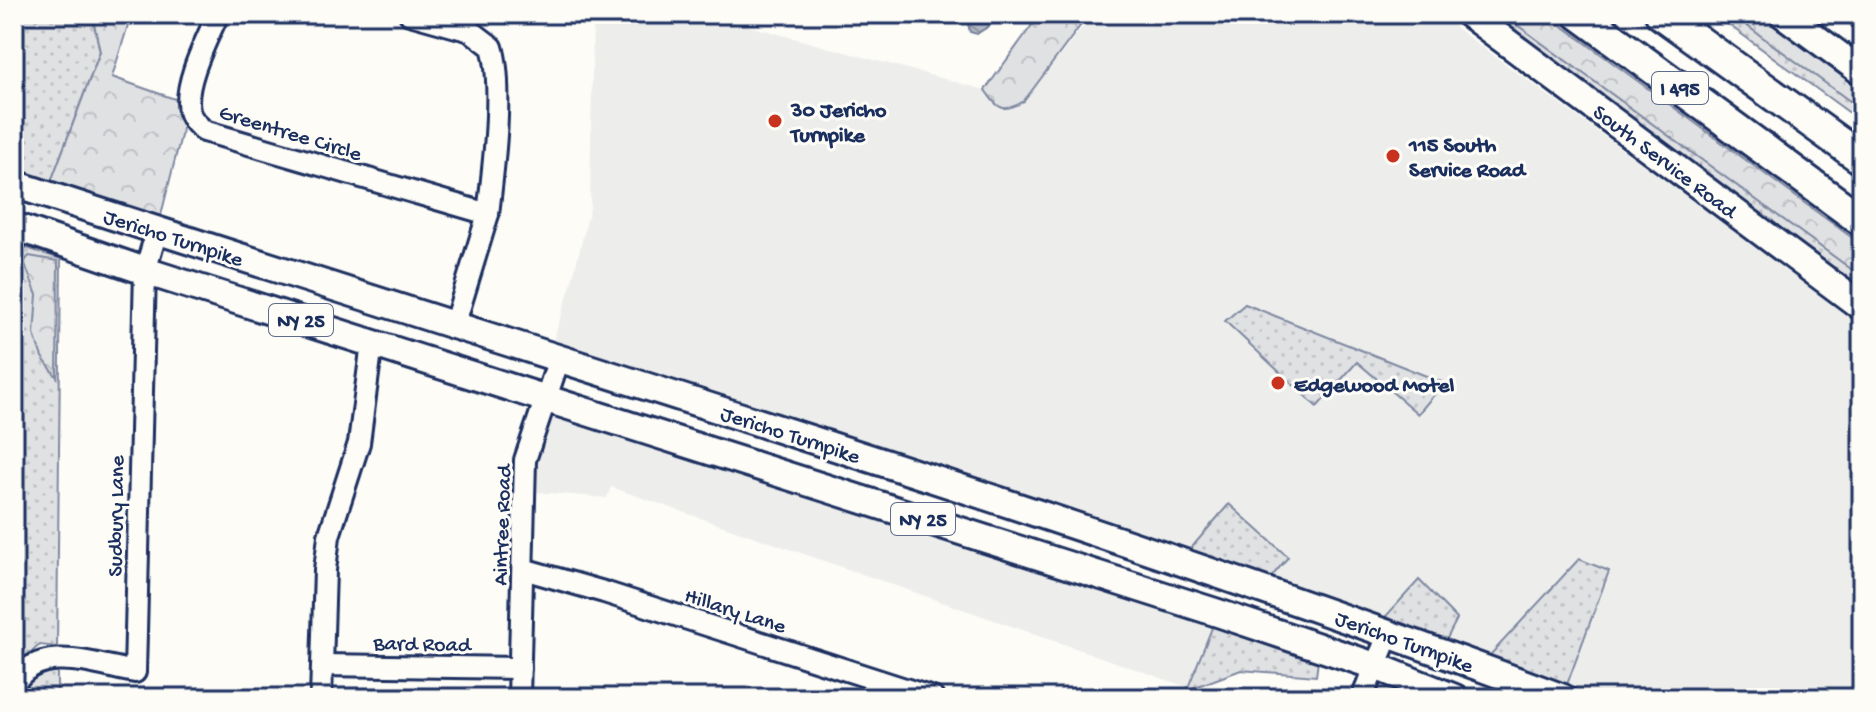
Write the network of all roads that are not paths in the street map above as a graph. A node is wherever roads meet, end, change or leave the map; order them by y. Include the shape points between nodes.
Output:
1 (218, 14) edge
2 (410, 14) edge
3 (1469, 14) edge
4 (1579, 14) edge
5 (1661, 14) edge
6 (1783, 14) edge
7 (1862, 72) edge
8 (1862, 156) edge
9 (14, 184) edge
10 (488, 214) junction
11 (1862, 221) edge
12 (14, 226) edge
13 (157, 231) junction
14 (145, 271) junction
15 (1862, 307) edge
16 (454, 326) junction
17 (372, 343) junction
18 (559, 359) junction
19 (548, 399) junction
20 (523, 569) junction
21 (1389, 633) junction
22 (323, 665) junction
23 (1375, 666) junction
24 (520, 668) junction
25 (14, 684) edge
26 (321, 698) edge
27 (519, 698) edge
28 (933, 698) edge
29 (1362, 698) edge
30 (1455, 698) edge
31 (1563, 698) edge

1 - 10 street, Greentree Circle via 189,88 188,110 204,131
2 - 10 street via 471,31 492,47 497,79
3 - 15 main road, South Service Road
4 - 11 highway, I 495
5 - 8 highway, I 495
6 - 7 main road
9 - 13 main road, Jericho Turnpike / NY 25
10 - 16 street
12 - 14 main road, Jericho Turnpike / NY 25
13 - 14 street, Sudbury Lane
13 - 16 main road, Jericho Turnpike / NY 25
14 - 17 main road, Jericho Turnpike / NY 25
14 - 25 street, Sudbury Lane via 135,672 50,659 32,664
16 - 18 main road, Jericho Turnpike / NY 25
17 - 19 main road, Jericho Turnpike / NY 25
17 - 22 street via 359,443 329,536
18 - 19 street, Aintree Road
18 - 21 main road, Jericho Turnpike / NY 25 via 954,485
19 - 20 street, Aintree Road via 525,460
19 - 23 main road, Jericho Turnpike / NY 25
20 - 24 street, Aintree Road
20 - 28 street, Hillary Lane
21 - 23 street
21 - 31 main road, Jericho Turnpike / NY 25
22 - 24 street, Bard Road
22 - 26 street
23 - 29 street
23 - 30 main road, Jericho Turnpike / NY 25
24 - 27 street, Aintree Road

